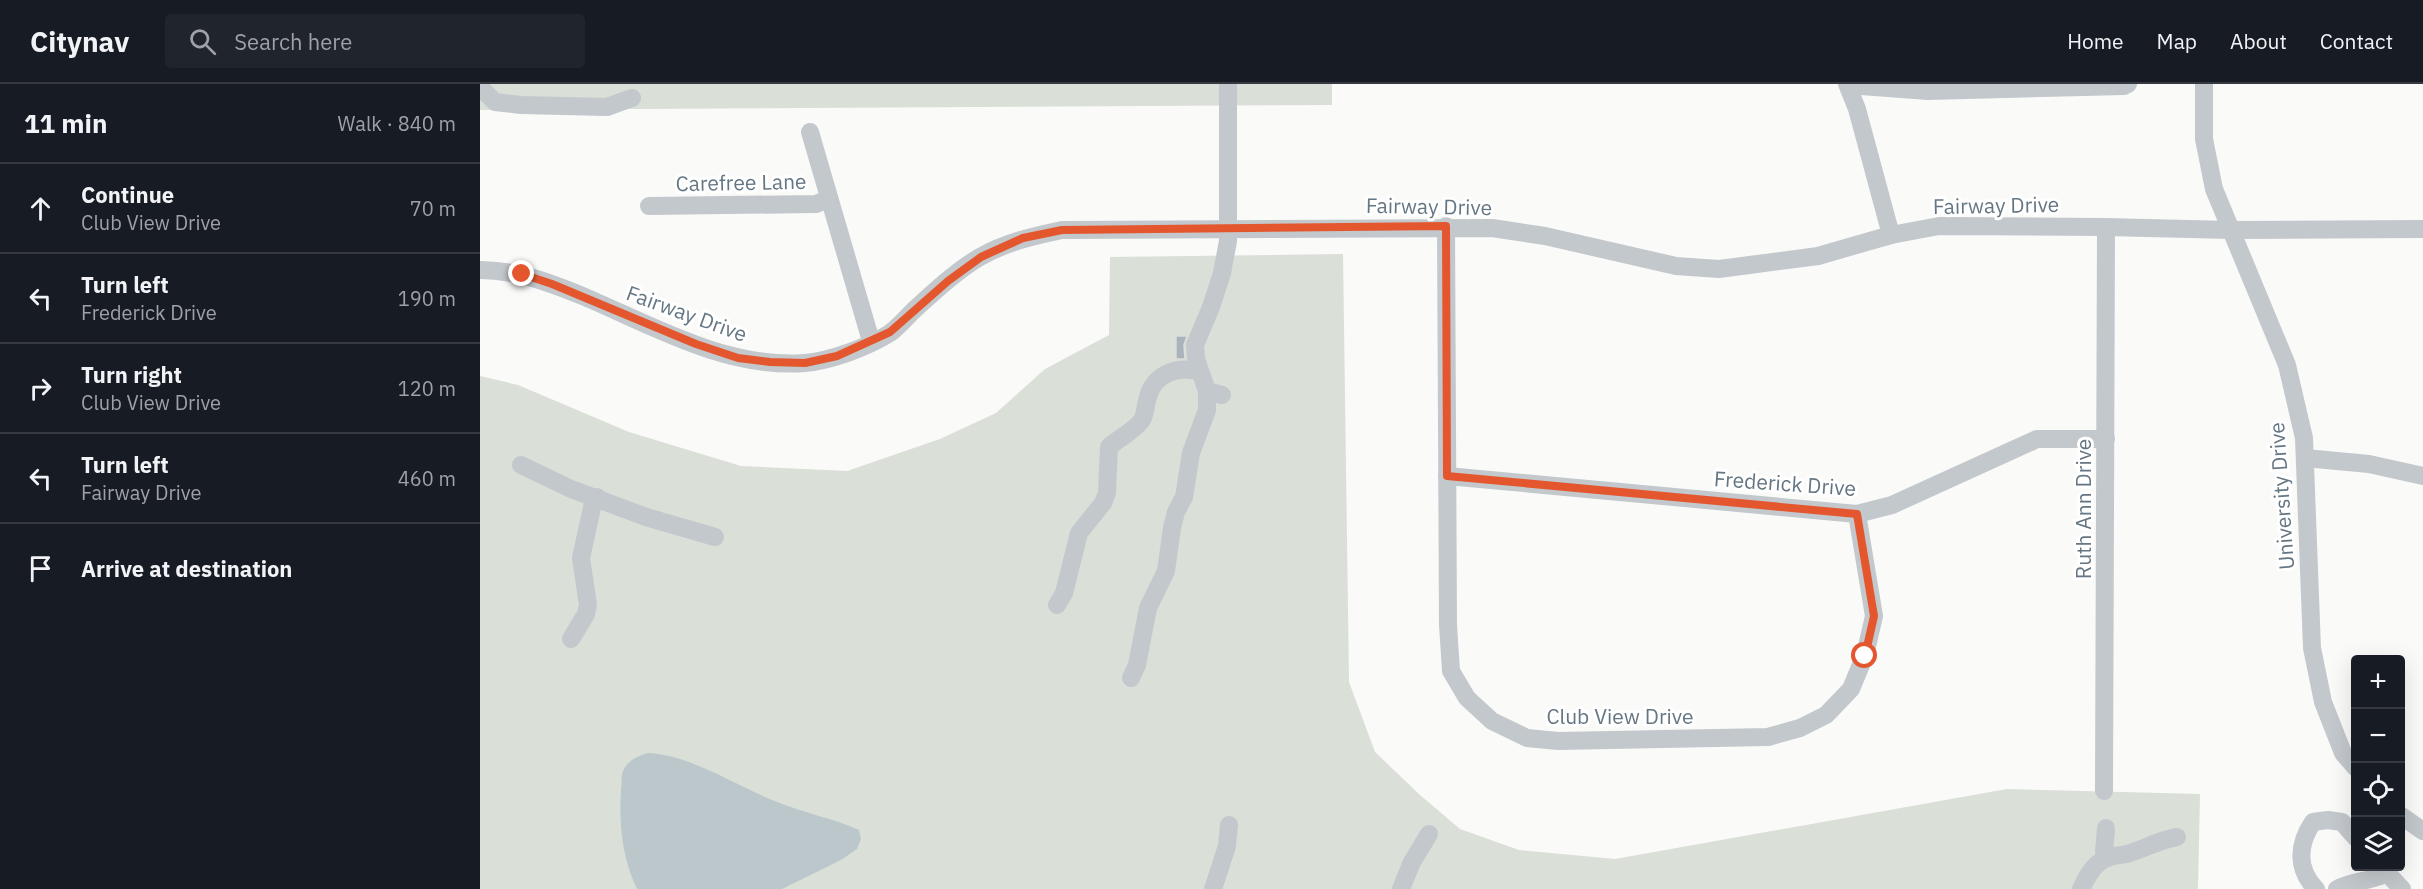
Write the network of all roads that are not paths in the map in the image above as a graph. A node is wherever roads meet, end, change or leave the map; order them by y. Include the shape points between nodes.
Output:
1 (1848, 84) edge
2 (2127, 84) edge
3 (2204, 84) edge
4 (480, 87) edge
5 (1226, 87) edge
6 (632, 98) dead end
7 (810, 132) dead end
8 (829, 199) junction
9 (649, 206) dead end
10 (1446, 226) junction
11 (2106, 227) junction
12 (1228, 229) junction
13 (2423, 229) edge
14 (2231, 230) junction
15 (1891, 235) junction
16 (480, 270) edge
17 (871, 341) junction
18 (1200, 372) junction
19 (2106, 439) junction
20 (2305, 458) junction
21 (521, 465) dead end
22 (1447, 476) junction
23 (2423, 476) edge
24 (597, 497) junction
25 (1857, 514) junction
26 (715, 537) dead end
27 (1057, 605) dead end
28 (571, 639) dead end
29 (1131, 678) dead end
30 (2351, 763) edge
31 (2104, 791) dead end
32 (2403, 817) edge
33 (1229, 825) dead end
34 (2106, 828) dead end
35 (2423, 831) edge
36 (2351, 833) edge
37 (1429, 834) dead end
38 (2177, 837) dead end
39 (2106, 858) junction
40 (2083, 860) dead end
41 (2382, 871) edge
42 (2384, 871) edge
43 (1213, 889) edge
44 (1401, 889) edge
45 (2081, 889) edge
46 (2316, 889) edge
47 (2337, 889) edge
48 (2402, 889) edge

1 - 2 street via 1928,91
1 - 15 street
3 - 14 street, University Drive via 2204,140 2214,189
4 - 6 street via 495,102 521,105 607,107
5 - 12 street
7 - 8 street
8 - 9 street, Carefree Lane via 816,204
8 - 17 street, Carefree Lane
10 - 12 street, Fairway Drive
10 - 15 street, Fairway Drive via 1545,236 1676,266 1719,269 1818,256
10 - 22 street, Club View Drive
11 - 14 street, Fairway Drive
11 - 15 street, Fairway Drive via 1939,226
11 - 19 street, Ruth Ann Drive
12 - 17 street, Fairway Drive via 1062,230 1023,238 981,257 890,332
12 - 18 street via 1222,273 1195,345
13 - 14 street, Fairway Drive
14 - 20 street, University Drive via 2287,365
16 - 17 street, Fairway Drive via 522,274 552,284 738,358 805,363 837,356
18 - 27 street via 1179,368 1161,377 1152,385 1140,423 1103,448 1107,493 1079,533 1064,593
18 - 29 street via 1214,393 1191,453 1184,497 1172,528 1166,571 1148,608
19 - 25 street, Frederick Drive via 2037,439 1892,505
19 - 31 street, Ruth Ann Drive
20 - 23 street via 2369,464
20 - 30 street, University Drive via 2312,648 2323,702 2343,753
21 - 24 street via 561,486
22 - 25 street, Frederick Drive
22 - 25 street, Club View Drive via 1451,671 1467,698 1492,721 1527,738 1558,741 1767,737 1800,728 1826,715 1851,689 1865,656 1874,616
24 - 26 street via 646,517
24 - 28 street via 581,558 588,605
32 - 35 street
33 - 43 street via 1227,846
34 - 39 street
36 - 46 street via 2342,822 2328,820 2313,822 2304,836 2301,860 2307,880
37 - 44 street
38 - 39 street
39 - 40 street
39 - 45 street via 2097,863
41 - 47 street via 2375,880
42 - 48 street

